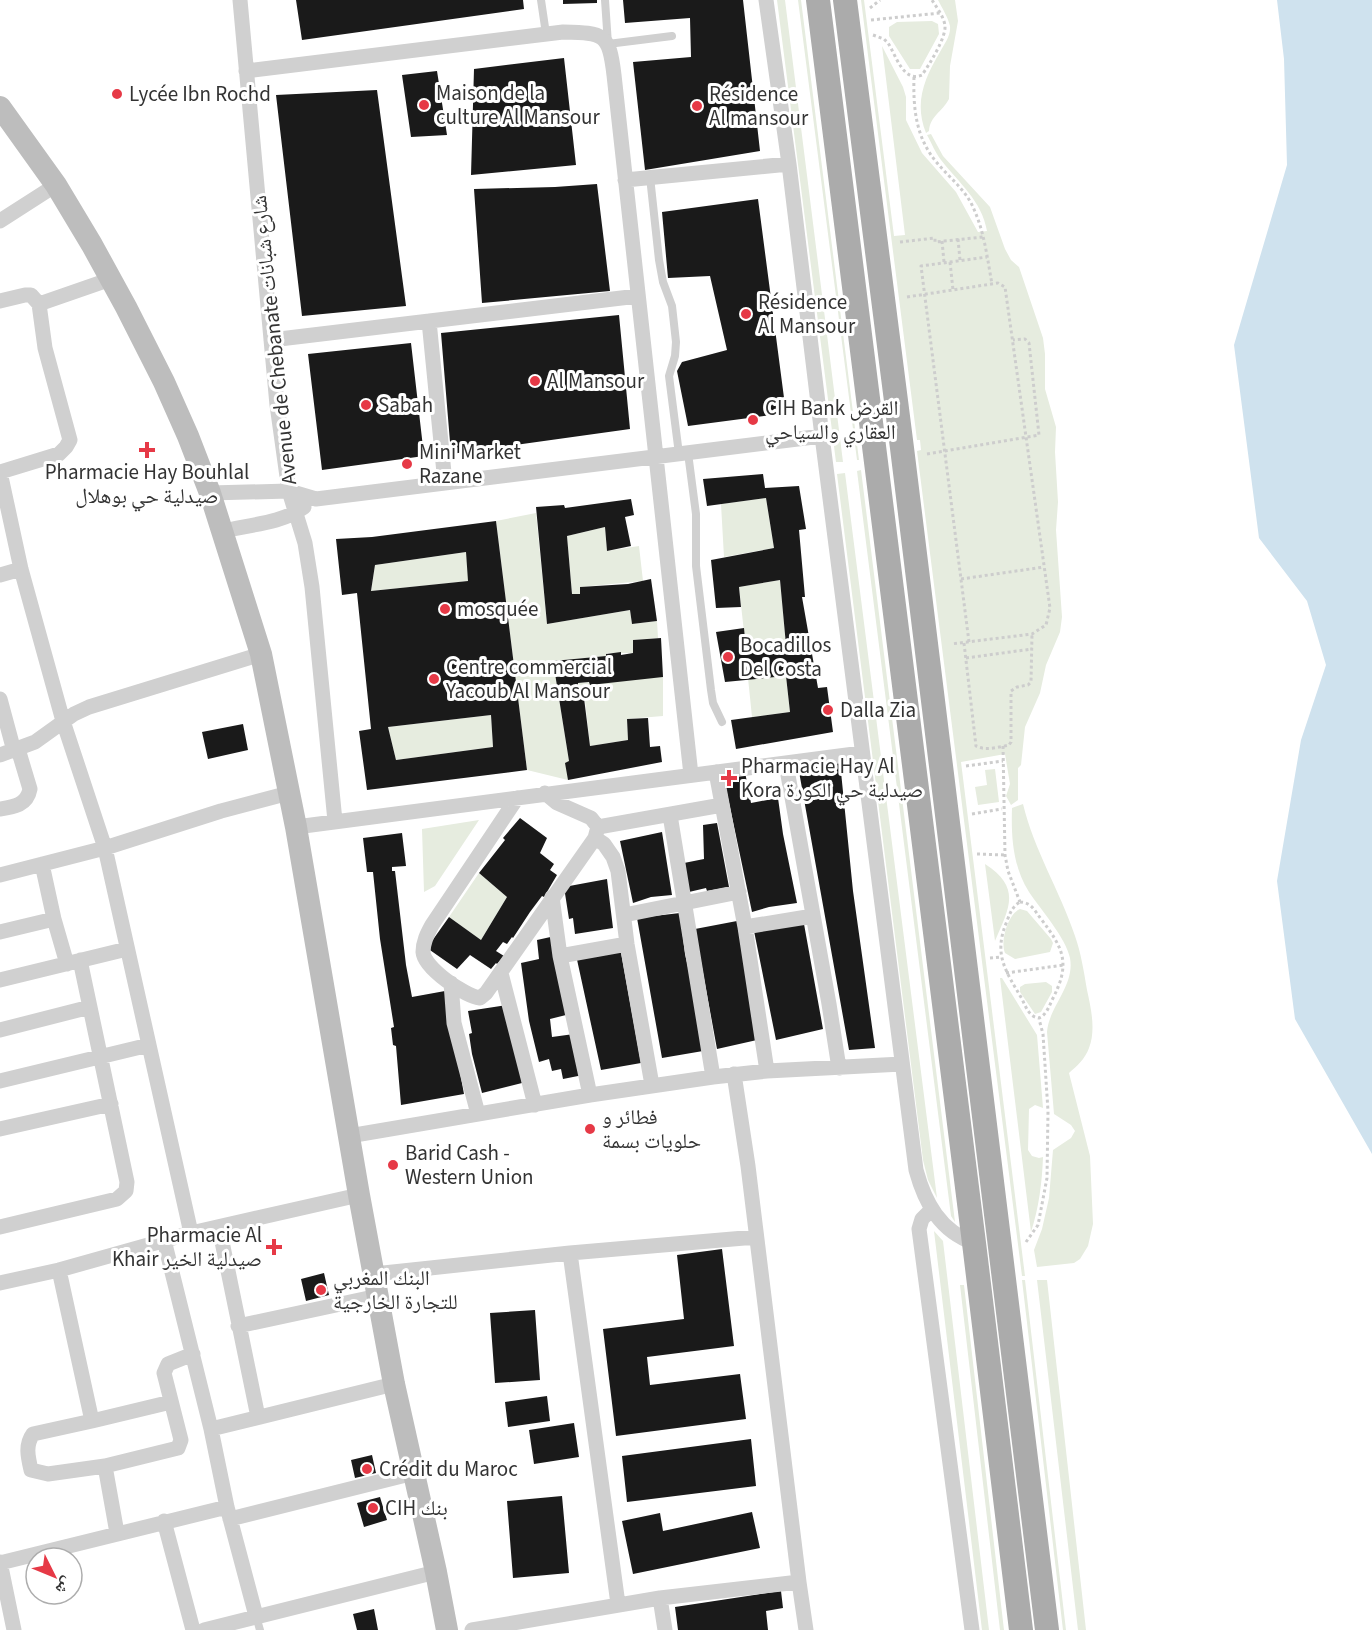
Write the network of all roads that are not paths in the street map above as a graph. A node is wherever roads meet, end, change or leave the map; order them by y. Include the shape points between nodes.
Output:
1 (240, 0) edge
2 (541, 0) edge
3 (605, 0) edge
4 (766, 0) edge
5 (818, 0) edge
6 (844, 0) edge
7 (546, 34) junction
8 (672, 36) dead end
9 (608, 44) junction
10 (246, 71) junction
11 (0, 107) edge
12 (789, 164) junction
13 (650, 177) junction
14 (625, 180) junction
15 (56, 185) junction
16 (0, 221) edge
17 (111, 279) junction
18 (638, 296) junction
19 (0, 301) edge
20 (39, 304) junction
21 (429, 321) junction
22 (271, 340) junction
23 (822, 436) junction
24 (683, 453) junction
25 (654, 457) junction
26 (1, 481) edge
27 (445, 483) junction
28 (289, 491) junction
29 (210, 494) junction
30 (316, 499) junction
31 (296, 513) junction
32 (223, 531) junction
33 (21, 569) junction
34 (0, 575) edge
35 (261, 654) junction
36 (0, 699) edge
37 (63, 721) junction
38 (722, 722) dead end
39 (11, 751) edge
40 (862, 753) junction
41 (786, 764) junction
42 (716, 772) junction
43 (691, 775) junction
44 (289, 793) junction
45 (545, 794) junction
46 (517, 798) junction
47 (722, 805) junction
48 (0, 809) edge
49 (670, 815) junction
50 (335, 821) junction
51 (296, 827) junction
52 (596, 833) junction
53 (105, 848) junction
54 (42, 864) junction
55 (0, 874) edge
56 (739, 892) junction
57 (552, 897) junction
58 (684, 903) junction
59 (624, 915) junction
60 (813, 916) junction
61 (54, 919) junction
62 (745, 927) junction
63 (0, 932) edge
64 (627, 944) junction
65 (127, 949) junction
66 (560, 956) junction
67 (74, 962) junction
68 (501, 973) junction
69 (0, 980) edge
70 (451, 983) junction
71 (90, 1007) junction
72 (0, 1030) edge
73 (148, 1045) junction
74 (100, 1057) junction
75 (902, 1064) junction
76 (839, 1068) junction
77 (767, 1071) junction
78 (734, 1074) junction
79 (713, 1077) junction
80 (0, 1081) edge
81 (652, 1085) junction
82 (590, 1095) junction
83 (111, 1104) junction
84 (535, 1105) junction
85 (478, 1114) junction
86 (0, 1129) edge
87 (349, 1136) junction
88 (359, 1195) junction
89 (932, 1209) junction
90 (0, 1227) edge
91 (219, 1227) junction
92 (191, 1233) junction
93 (756, 1237) junction
94 (164, 1240) junction
95 (974, 1243) junction
96 (570, 1253) junction
97 (58, 1270) junction
98 (0, 1283) edge
99 (376, 1285) junction
100 (238, 1326) junction
101 (193, 1354) junction
102 (394, 1384) junction
103 (171, 1402) junction
104 (258, 1417) junction
105 (92, 1420) junction
106 (211, 1429) junction
107 (105, 1466) junction
108 (414, 1473) junction
109 (228, 1513) junction
110 (164, 1521) junction
111 (117, 1533) junction
112 (0, 1562) edge
113 (436, 1572) junction
114 (799, 1582) junction
115 (660, 1598) junction
116 (618, 1604) junction
117 (258, 1623) edge
118 (14, 1630) edge
119 (193, 1630) edge
120 (204, 1630) edge
121 (447, 1630) edge
122 (472, 1630) edge
123 (664, 1630) edge
124 (806, 1630) edge
125 (972, 1630) edge
126 (1021, 1630) edge
127 (1047, 1630) edge

1 - 10 street, Avenue de Chebanate شارع شبانات
2 - 7 lane
3 - 9 lane
4 - 12 street
5 - 95 main road
6 - 127 main road
7 - 9 street via 586,33 598,35
7 - 10 street
8 - 9 lane
9 - 14 street
10 - 22 street, Avenue de Chebanate شارع شبانات
11 - 15 main road
12 - 13 street
12 - 23 street
13 - 14 street
13 - 24 lane via 659,260 675,330 675,356 669,376
14 - 18 street
15 - 16 street
15 - 17 main road
17 - 20 street
17 - 29 main road via 164,382
18 - 21 street
18 - 25 street
19 - 20 street via 31,295
20 - 26 street via 45,348 70,440 59,454 0,472
21 - 22 street
21 - 27 street
22 - 28 street, Avenue de Chebanate شارع شبانات
23 - 24 street
23 - 40 street
24 - 25 street
24 - 38 lane via 696,514 696,566 711,690
25 - 27 street
25 - 43 street
26 - 33 street
27 - 30 street
28 - 29 street
28 - 30 street
28 - 31 street, Avenue de Chebanate شارع شبانات
29 - 32 main road
30 - 31 street
31 - 32 street
31 - 50 street, Avenue de Chebanate شارع شبانات via 313,597
32 - 35 main road
33 - 34 street
33 - 37 street
35 - 37 street via 88,707
35 - 44 main road
36 - 39 street
37 - 39 street via 35,741
37 - 53 street
39 - 48 street via 28,782 29,795 21,804
40 - 41 street
40 - 75 street
41 - 42 street
41 - 60 street
42 - 43 street
42 - 47 street
43 - 45 street
44 - 51 main road
44 - 53 street
45 - 46 street
45 - 52 street via 591,818
46 - 50 street
46 - 70 street via 424,941 423,955 431,968
47 - 49 street
47 - 56 street
49 - 52 street
49 - 58 street
50 - 51 street
51 - 87 main road
52 - 57 street
52 - 59 street via 618,871
53 - 54 street
53 - 65 street
54 - 55 street
54 - 61 street
56 - 58 street
56 - 62 street
57 - 66 street
57 - 68 street
58 - 59 street
58 - 79 street
59 - 64 street
60 - 62 street
60 - 76 street
61 - 63 street
61 - 67 street
62 - 77 street
64 - 66 street
64 - 81 street
65 - 67 street
65 - 73 street
66 - 82 street
67 - 69 street
67 - 71 street
68 - 70 street via 480,998 471,997
68 - 84 street
70 - 85 street via 454,1023
71 - 72 street
71 - 74 street
73 - 74 street
73 - 92 street
74 - 80 street
74 - 83 street
75 - 76 street
75 - 89 street via 916,1170
76 - 77 street
77 - 78 street
78 - 79 street
78 - 93 street
79 - 81 street
81 - 82 street
82 - 84 street
83 - 86 street
83 - 90 street via 127,1182 124,1194 117,1199
84 - 85 street
85 - 87 street
87 - 88 main road
88 - 91 street
88 - 99 main road
89 - 95 street via 948,1230
89 - 125 street via 919,1229
91 - 92 street
91 - 100 street
92 - 94 street
93 - 96 street
93 - 114 street
94 - 97 street
94 - 101 street
95 - 126 main road
96 - 99 street
96 - 116 street
97 - 98 street
97 - 105 street
99 - 100 street
99 - 102 main road
100 - 104 street
101 - 103 street via 165,1368
101 - 106 street
102 - 104 street
102 - 108 main road
103 - 105 street
103 - 107 street via 182,1440 178,1448
104 - 106 street
105 - 107 street via 33,1434 27,1447 31,1470 43,1474
106 - 109 street
107 - 111 street
108 - 109 street
108 - 113 main road
109 - 110 street
109 - 117 street
110 - 111 street
110 - 119 street
111 - 112 street
112 - 118 street
113 - 117 street
113 - 121 main road
114 - 115 street
114 - 124 street
115 - 116 street
115 - 123 street
116 - 122 street
117 - 120 street

